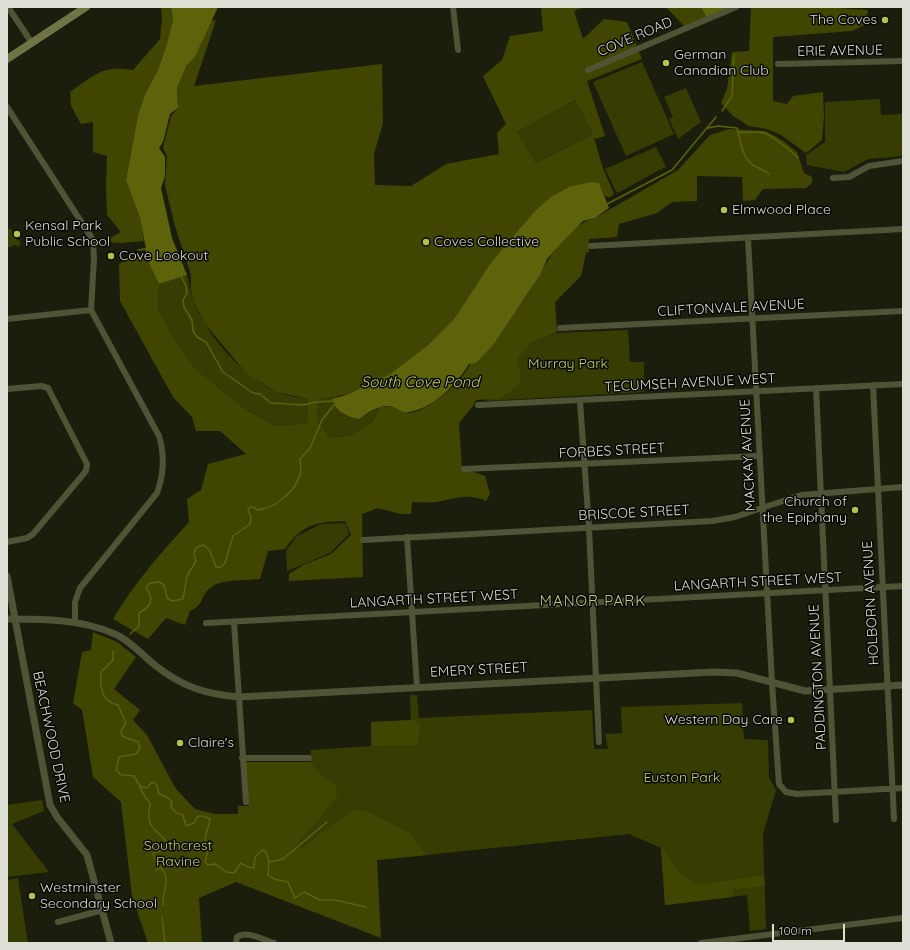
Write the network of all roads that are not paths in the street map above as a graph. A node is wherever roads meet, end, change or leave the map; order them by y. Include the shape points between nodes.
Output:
1 (8, 7) edge
2 (86, 7) edge
3 (453, 7) edge
4 (736, 7) edge
5 (32, 43) junction
6 (458, 50) dead end
7 (7, 59) edge
8 (903, 61) edge
9 (778, 64) dead end
10 (588, 70) dead end
11 (7, 107) edge
12 (903, 162) edge
13 (833, 178) dead end
14 (903, 229) edge
15 (748, 238) junction
16 (591, 246) dead end
17 (91, 310) junction
18 (903, 311) edge
19 (752, 318) junction
20 (7, 319) edge
21 (560, 328) dead end
22 (903, 384) edge
23 (873, 386) junction
24 (816, 388) junction
25 (7, 389) edge
26 (757, 391) junction
27 (580, 400) junction
28 (478, 405) dead end
29 (760, 456) junction
30 (584, 465) junction
31 (464, 469) dead end
32 (903, 487) edge
33 (878, 489) junction
34 (820, 493) junction
35 (763, 507) junction
36 (589, 528) junction
37 (407, 537) junction
38 (363, 540) dead end
39 (7, 542) edge
40 (7, 576) edge
41 (903, 586) edge
42 (882, 587) junction
43 (824, 590) junction
44 (766, 593) junction
45 (592, 602) junction
46 (411, 612) junction
47 (11, 619) edge
48 (75, 622) junction
49 (234, 622) junction
50 (206, 623) dead end
51 (597, 678) junction
52 (772, 683) junction
53 (903, 685) edge
54 (417, 686) junction
55 (888, 686) junction
56 (832, 690) junction
57 (239, 697) junction
58 (599, 742) dead end
59 (242, 758) junction
60 (309, 758) dead end
61 (893, 788) junction
62 (903, 788) edge
63 (836, 791) junction
64 (246, 802) dead end
65 (894, 819) dead end
66 (836, 820) dead end
67 (103, 910) junction
68 (903, 918) edge
69 (58, 922) dead end
70 (112, 943) edge
71 (236, 943) edge
72 (274, 943) edge
73 (701, 943) edge

1 - 5 street
2 - 5 main road
3 - 6 street
4 - 10 street, COVE ROAD
5 - 7 main road
8 - 9 street, ERIE AVENUE
11 - 17 street via 93,240
12 - 13 street via 869,166 849,177
14 - 15 street
15 - 16 street
15 - 19 street, MACKAY AVENUE
17 - 20 street
17 - 48 street via 159,436 164,457 162,479 157,493 80,588 75,602
18 - 19 street, CLIFTONVALE AVENUE
19 - 21 street, CLIFTONVALE AVENUE
19 - 26 street, MACKAY AVENUE
22 - 23 street, TECUMSEH AVENUE WEST
23 - 24 street, TECUMSEH AVENUE WEST
23 - 33 street, HOLBORN AVENUE
24 - 26 street, TECUMSEH AVENUE WEST
24 - 34 street, PADDINGTON AVENUE
25 - 39 street via 41,386 48,388 88,464 86,472 33,534 27,538
26 - 27 street, TECUMSEH AVENUE WEST
26 - 29 street, MACKAY AVENUE
27 - 28 street, TECUMSEH AVENUE WEST
27 - 30 street
29 - 30 street, FORBES STREET
29 - 35 street, MACKAY AVENUE
30 - 31 street, FORBES STREET
30 - 36 street
32 - 33 street, BRISCOE STREET
33 - 34 street, BRISCOE STREET
33 - 42 street, HOLBORN AVENUE
34 - 35 street, BRISCOE STREET via 801,495
34 - 43 street, PADDINGTON AVENUE
35 - 36 street, BRISCOE STREET via 736,517 712,521
35 - 44 street, MACKAY AVENUE
36 - 37 street, BRISCOE STREET
36 - 45 street
37 - 38 street, BRISCOE STREET
37 - 46 street
40 - 47 street, BEACHWOOD DRIVE
41 - 42 street, LANGARTH STREET WEST
42 - 43 street, LANGARTH STREET WEST
42 - 55 street, HOLBORN AVENUE
43 - 44 street, LANGARTH STREET WEST
43 - 56 street, PADDINGTON AVENUE
44 - 45 street, LANGARTH STREET WEST
44 - 52 street, MACKAY AVENUE
45 - 46 street, LANGARTH STREET WEST
45 - 51 street
46 - 49 street, LANGARTH STREET WEST
46 - 54 street
47 - 48 street, EMERY STREET
47 - 67 street, BEACHWOOD DRIVE via 50,805 86,855
48 - 57 street, EMERY STREET via 116,634 184,685 208,693
49 - 50 street, LANGARTH STREET WEST
49 - 57 street
51 - 52 street, EMERY STREET via 737,672
51 - 54 street, EMERY STREET
51 - 58 street
52 - 56 street, EMERY STREET via 806,691
52 - 63 street, MACKAY AVENUE via 779,784 786,792 797,794
53 - 55 street, EMERY STREET
54 - 57 street, EMERY STREET
55 - 56 street, EMERY STREET
55 - 61 street, HOLBORN AVENUE
56 - 63 street, PADDINGTON AVENUE
57 - 59 street
59 - 60 street
59 - 64 street
61 - 62 street, MACKAY AVENUE
61 - 63 street, MACKAY AVENUE
61 - 65 street, HOLBORN AVENUE
63 - 66 street, PADDINGTON AVENUE
67 - 69 street
67 - 70 street, BEACHWOOD DRIVE
68 - 73 street
71 - 72 street via 240,934 248,934

